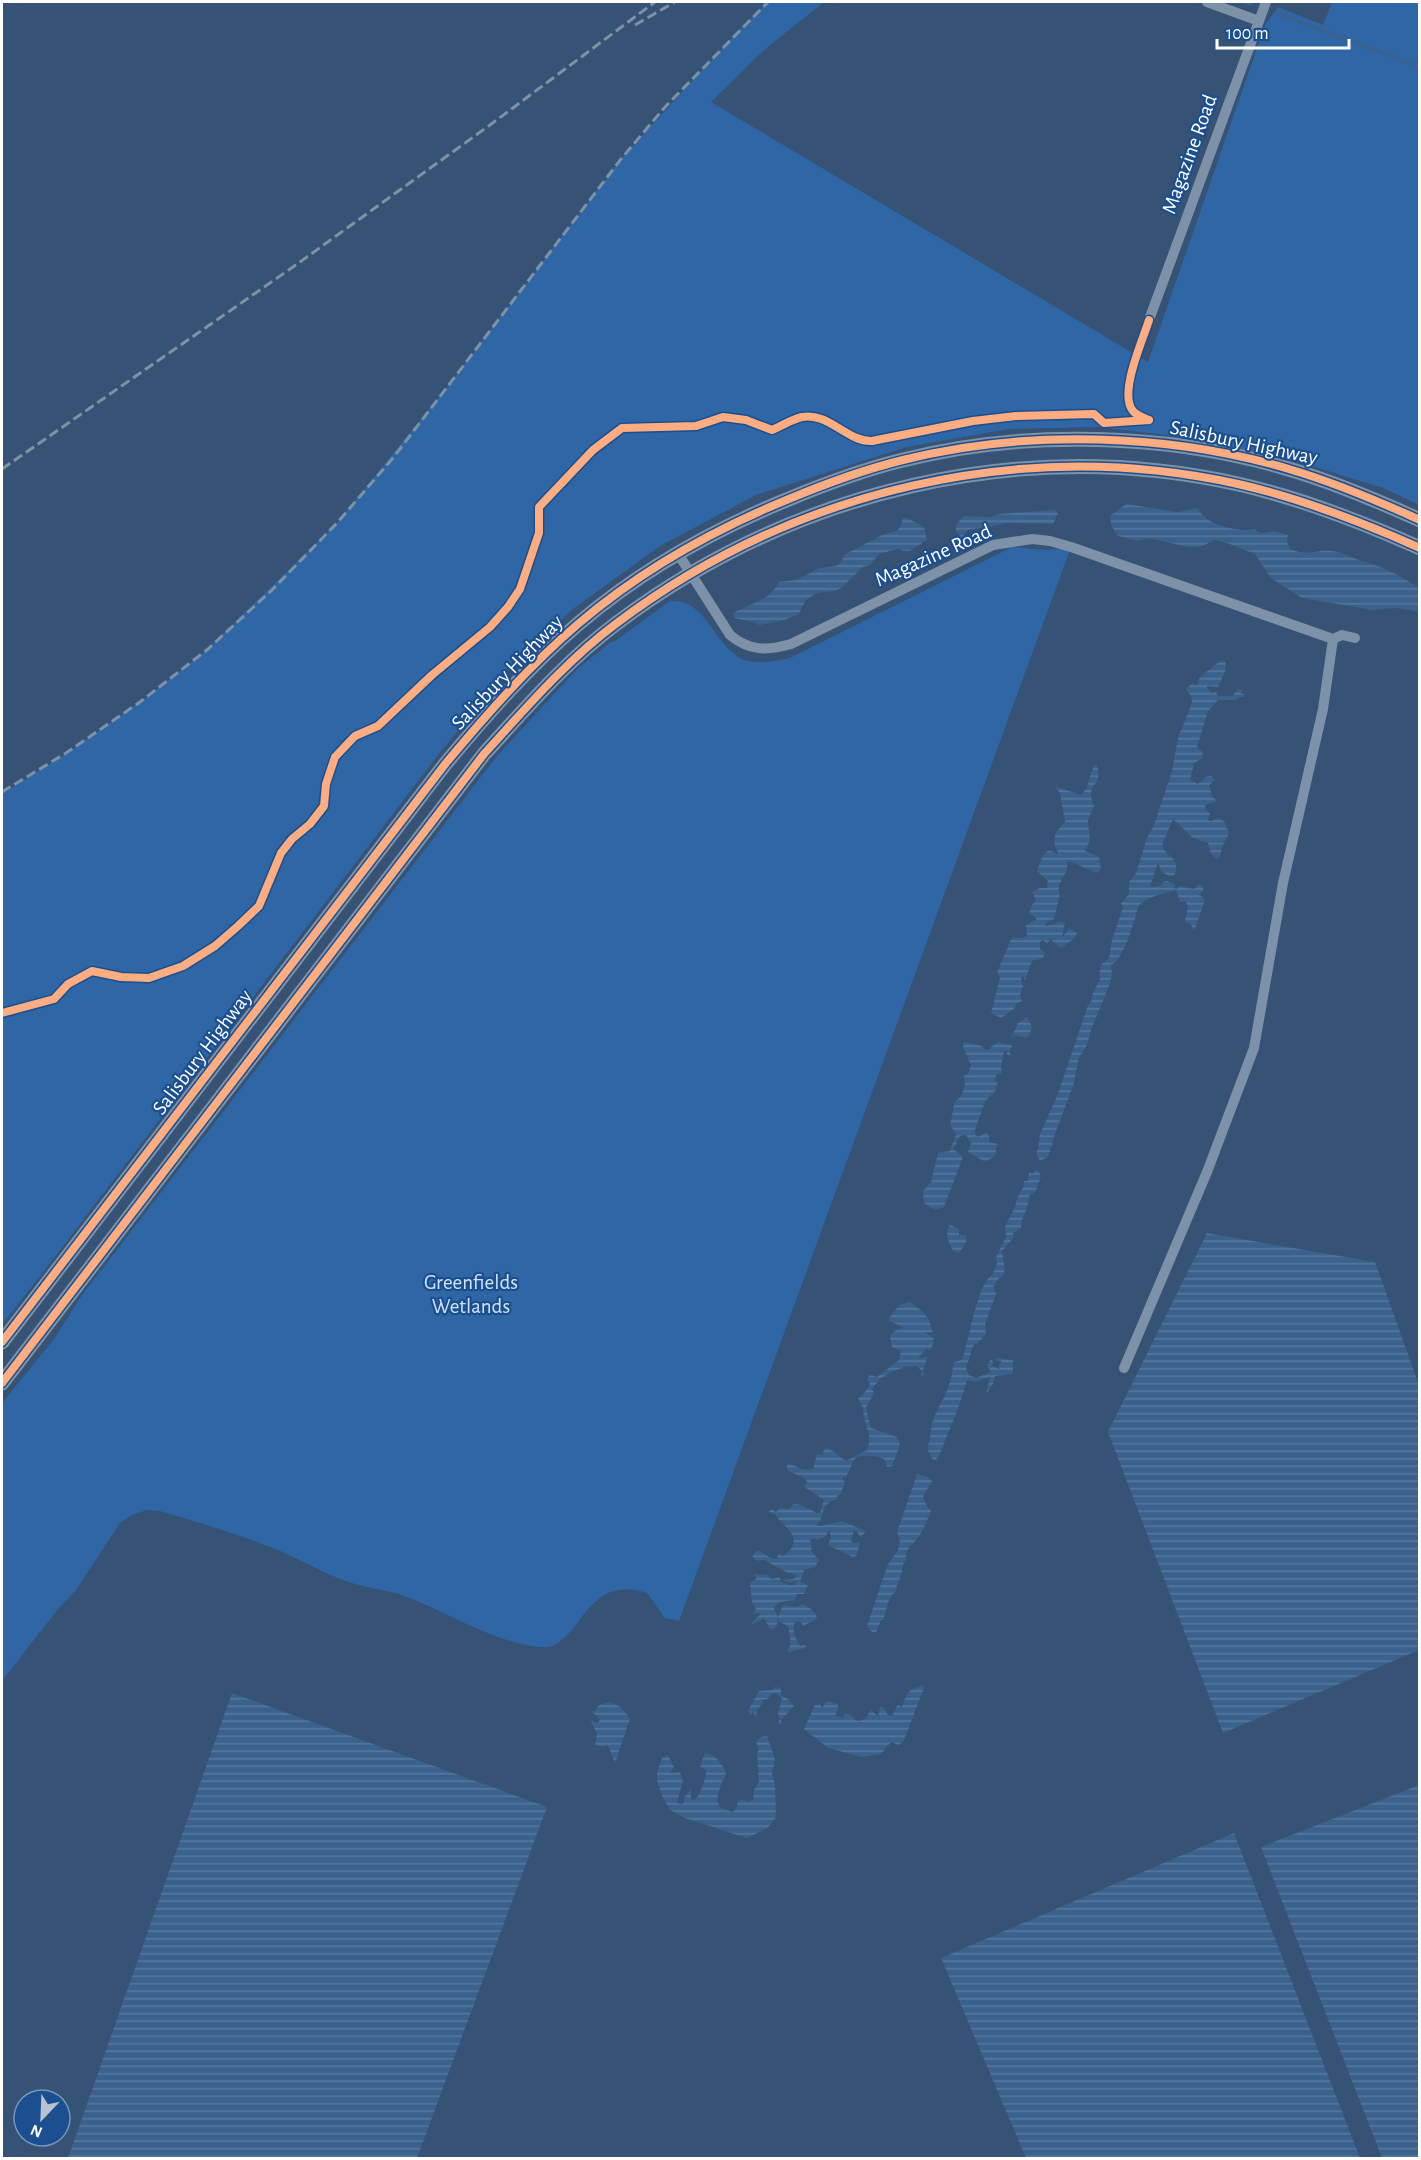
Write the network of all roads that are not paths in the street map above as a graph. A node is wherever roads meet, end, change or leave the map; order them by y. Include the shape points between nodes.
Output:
1 (1207, 2) edge
2 (1266, 2) edge
3 (1259, 21) junction
4 (1149, 320) dead end
5 (1419, 520) edge
6 (1419, 548) edge
7 (677, 552) junction
8 (690, 573) junction
9 (1355, 638) dead end
10 (1333, 639) junction
11 (2, 1342) edge
12 (1124, 1368) dead end
13 (2, 1383) edge

1 - 3 street
2 - 3 street, Magazine Road
3 - 4 street, Magazine Road
5 - 7 highway, Salisbury Highway via 1328,482 1227,455 1120,441 1032,441 989,444 901,460 737,520
6 - 8 highway, Salisbury Highway via 1325,510 1238,484 1147,470 1053,467 961,476 870,496 783,526
7 - 8 street, Magazine Road
7 - 11 highway, Salisbury Highway via 577,625 483,719
8 - 10 street, Magazine Road via 730,635 742,644 774,649 993,545 1032,539 1071,547
8 - 13 highway, Salisbury Highway via 616,623 547,684 484,754
9 - 10 street, Magazine Road via 1342,635
10 - 12 street via 1323,709 1283,882 1254,1048 1207,1172

